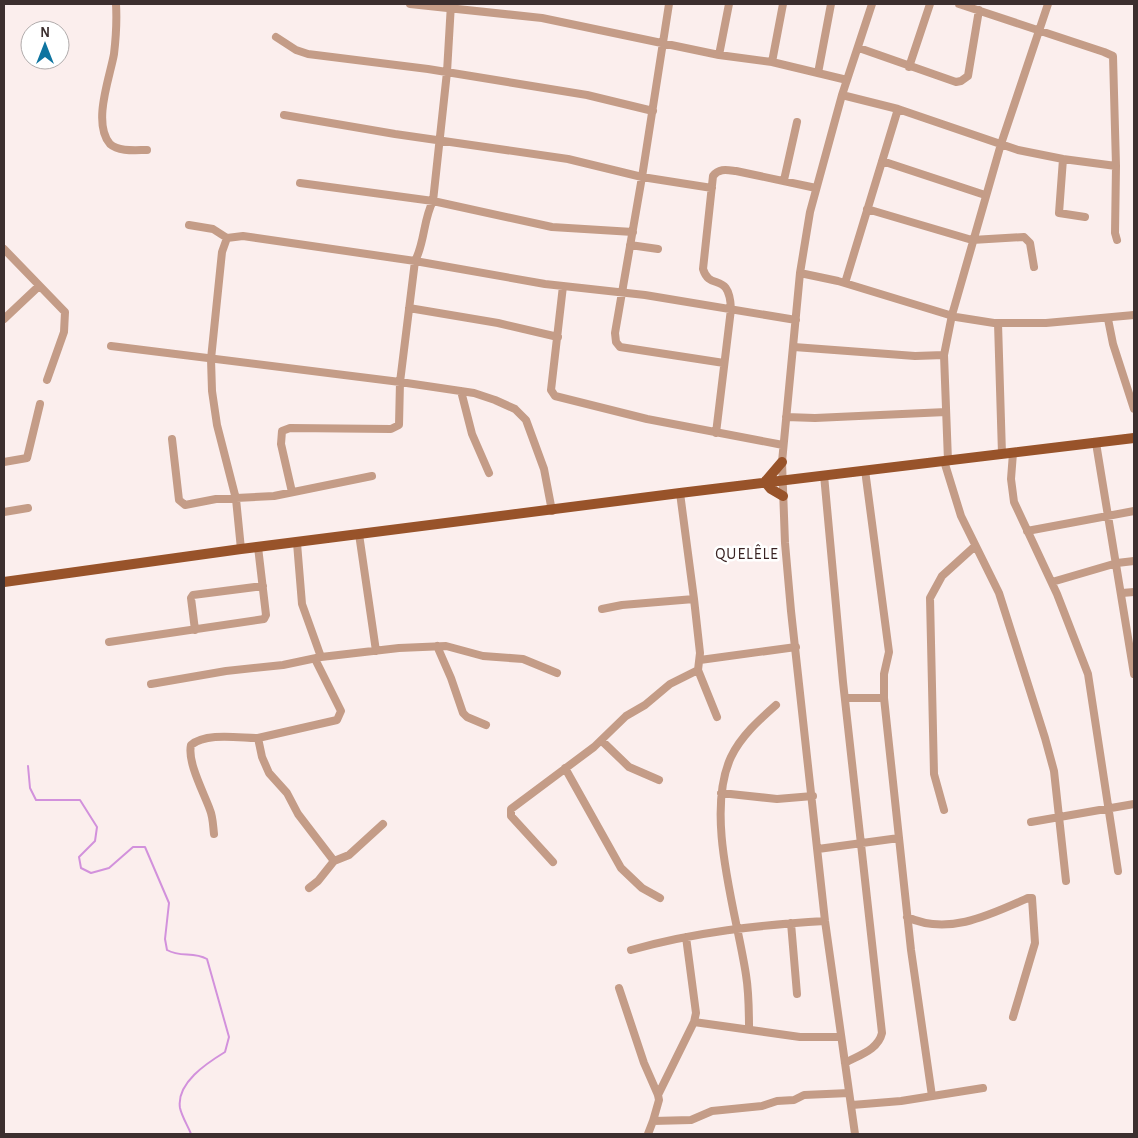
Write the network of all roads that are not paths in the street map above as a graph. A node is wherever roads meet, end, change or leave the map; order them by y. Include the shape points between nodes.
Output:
1 (116, 4) edge
2 (410, 4) edge
3 (669, 4) edge
4 (730, 4) edge
5 (783, 4) edge
6 (831, 4) edge
7 (872, 4) edge
8 (930, 4) edge
9 (959, 4) edge
10 (1048, 4) edge
11 (451, 7) edge
12 (979, 10) junction
13 (1040, 30) junction
14 (276, 37) dead end
15 (662, 43) junction
16 (859, 48) junction
17 (719, 55) junction
18 (772, 62) junction
19 (909, 67) junction
20 (447, 72) junction
21 (818, 73) junction
22 (847, 80) junction
23 (842, 95) junction
24 (898, 109) junction
25 (652, 111) junction
26 (284, 115) dead end
27 (797, 122) dead end
28 (440, 141) junction
29 (1001, 144) junction
30 (147, 150) dead end
31 (1063, 159) junction
32 (882, 161) junction
33 (1116, 166) junction
34 (642, 177) junction
35 (784, 180) junction
36 (300, 183) dead end
37 (712, 188) junction
38 (816, 188) junction
39 (986, 196) junction
40 (433, 201) junction
41 (867, 208) junction
42 (1085, 217) dead end
43 (189, 226) dead end
44 (632, 232) junction
45 (227, 238) junction
46 (972, 240) junction
47 (1117, 240) dead end
48 (630, 245) junction
49 (4, 249) edge
50 (658, 249) dead end
51 (415, 261) junction
52 (1034, 267) dead end
53 (800, 273) junction
54 (845, 283) junction
55 (39, 286) junction
56 (563, 286) junction
57 (622, 293) junction
58 (409, 308) junction
59 (730, 308) junction
60 (952, 315) junction
61 (1134, 315) edge
62 (4, 319) edge
63 (1108, 319) junction
64 (796, 320) junction
65 (998, 323) junction
66 (558, 337) junction
67 (111, 346) dead end
68 (794, 347) junction
69 (944, 354) junction
70 (211, 359) junction
71 (724, 363) junction
72 (47, 380) dead end
73 (400, 382) junction
74 (461, 391) junction
75 (1132, 393) edge
76 (40, 404) dead end
77 (1134, 409) edge
78 (946, 412) junction
79 (786, 417) junction
80 (716, 433) junction
81 (1134, 438) edge
82 (172, 439) dead end
83 (1096, 443) junction
84 (783, 445) junction
85 (1013, 453) junction
86 (1002, 454) junction
87 (946, 461) junction
88 (4, 462) edge
89 (782, 464) junction
90 (865, 470) junction
91 (489, 473) dead end
92 (824, 475) junction
93 (372, 476) dead end
94 (797, 479) junction
95 (782, 481) junction
96 (765, 483) junction
97 (292, 492) junction
98 (680, 493) junction
99 (783, 495) junction
100 (236, 499) junction
101 (28, 508) dead end
102 (552, 511) junction
103 (1134, 511) edge
104 (4, 512) edge
105 (1108, 517) junction
106 (1028, 531) junction
107 (359, 534) junction
108 (297, 543) junction
109 (258, 547) junction
110 (974, 547) junction
111 (241, 549) junction
112 (1134, 561) edge
113 (1117, 563) junction
114 (4, 582) edge
115 (1052, 582) junction
116 (263, 586) junction
117 (1134, 592) edge
118 (1122, 593) junction
119 (694, 599) junction
120 (602, 610) dead end
121 (195, 630) junction
122 (109, 642) dead end
123 (437, 646) junction
124 (796, 647) junction
125 (376, 651) junction
126 (318, 658) junction
127 (700, 660) junction
128 (698, 670) junction
129 (557, 673) dead end
130 (1134, 674) edge
131 (151, 684) dead end
132 (845, 698) junction
133 (884, 698) junction
134 (776, 705) dead end
135 (717, 717) dead end
136 (486, 725) dead end
137 (258, 738) junction
138 (602, 741) junction
139 (565, 768) junction
140 (659, 780) dead end
141 (721, 792) junction
142 (813, 796) junction
143 (1134, 804) edge
144 (1109, 809) junction
145 (944, 810) dead end
146 (1060, 817) junction
147 (1031, 822) dead end
148 (383, 824) dead end
149 (214, 834) dead end
150 (899, 838) junction
151 (860, 844) junction
152 (818, 849) junction
153 (334, 861) junction
154 (553, 862) dead end
155 (1118, 870) dead end
156 (1066, 881) dead end
157 (309, 888) dead end
158 (660, 898) dead end
159 (907, 917) junction
160 (826, 921) junction
161 (791, 923) junction
162 (737, 928) junction
163 (686, 937) junction
164 (631, 950) dead end
165 (619, 988) dead end
166 (797, 994) dead end
167 (1013, 1017) dead end
168 (694, 1022) junction
169 (749, 1029) junction
170 (841, 1037) junction
171 (845, 1063) junction
172 (983, 1088) dead end
173 (849, 1092) junction
174 (658, 1095) junction
175 (932, 1096) junction
176 (852, 1105) junction
177 (654, 1121) junction
178 (648, 1134) edge
179 (855, 1134) edge

1 - 30 street via 115,45 102,106 105,131 112,145 120,149
2 - 11 street
3 - 15 street
4 - 17 street
5 - 18 street
6 - 21 street
7 - 16 street
8 - 19 street
9 - 12 street
10 - 13 street
11 - 15 street via 542,18
11 - 20 street
12 - 13 street
12 - 19 street via 968,76 962,81
13 - 29 street
13 - 33 street via 1113,56
14 - 20 street via 308,54
15 - 17 street
15 - 25 street
16 - 19 street
16 - 22 street
17 - 18 street
18 - 21 street
20 - 25 street via 587,95
20 - 28 street
21 - 22 street
22 - 23 street
23 - 24 street
23 - 38 street
24 - 29 street
24 - 32 street
25 - 34 street
26 - 28 street
27 - 35 street
28 - 34 street via 568,159
28 - 40 street
29 - 31 street
29 - 39 street
31 - 33 street
31 - 42 street via 1059,213
32 - 39 street
32 - 41 street
33 - 47 street
34 - 37 street
34 - 44 street
35 - 37 street via 723,170 713,176
35 - 38 street
36 - 40 street
37 - 59 street via 703,269 710,280 727,288
38 - 53 street
39 - 46 street
40 - 44 street via 552,227
40 - 51 street
41 - 46 street
41 - 54 street
43 - 45 street via 213,229
44 - 48 street
45 - 51 street via 242,236
45 - 70 street via 222,252
46 - 52 street via 1024,237 1030,243
46 - 60 street
48 - 50 street
48 - 57 street
49 - 55 street
51 - 56 street
51 - 58 street
53 - 54 street
53 - 64 street
54 - 60 street
55 - 62 street
55 - 72 street via 61,307 66,319
56 - 57 street
56 - 66 street
57 - 59 street
57 - 71 street via 615,333 620,347
58 - 66 street
58 - 73 street
59 - 64 street
59 - 71 street
60 - 65 street
60 - 69 street
61 - 63 street
63 - 65 street
63 - 75 street via 1113,344
64 - 68 street
65 - 86 street
66 - 80 street via 551,390 555,396
67 - 70 street
68 - 69 street via 915,356
68 - 79 street
69 - 78 street
70 - 73 street
70 - 100 street via 213,407
71 - 80 street
73 - 74 street
73 - 97 street via 400,421 396,428 290,428 282,431 281,444
74 - 91 street via 472,434
74 - 102 street via 504,403 523,416 544,469
75 - 77 street
76 - 88 street via 27,458
78 - 79 street
78 - 87 street
79 - 84 street
80 - 84 street
81 - 83 main road
82 - 100 street via 181,504
83 - 85 main road
83 - 105 street
84 - 89 street
85 - 86 main road
85 - 106 street via 1012,494
86 - 87 main road
87 - 90 main road
87 - 110 street via 954,497
89 - 94 main road
89 - 95 street
89 - 96 main road
90 - 92 main road
90 - 133 street via 889,652 884,674
92 - 94 main road
92 - 132 street
93 - 97 street
94 - 95 main road
94 - 99 main road
95 - 96 main road
95 - 99 street
96 - 98 main road
96 - 99 main road
97 - 100 street
98 - 102 main road
98 - 119 street
99 - 124 street
100 - 111 street
101 - 104 street
102 - 107 main road
103 - 105 street
105 - 106 street
105 - 113 street
106 - 115 street
107 - 108 main road
107 - 125 street
108 - 109 main road
108 - 126 street via 302,604
109 - 111 main road
109 - 116 street
110 - 145 street via 942,576 930,598 934,774
110 - 146 street via 990,572 1009,620 1054,771
111 - 114 main road
112 - 113 street
113 - 115 street
113 - 118 street
115 - 144 street via 1088,674
116 - 121 street via 264,619
116 - 121 street via 193,594
117 - 118 street
118 - 130 street
119 - 120 street via 622,605
119 - 127 street
121 - 122 street
123 - 125 street
123 - 129 street via 454,647 483,656 524,659
123 - 136 street via 463,713
124 - 127 street
124 - 142 street
125 - 126 street
126 - 131 street
126 - 137 street via 341,711 340,716 337,720
127 - 128 street
128 - 135 street
128 - 138 street via 670,684 626,716
132 - 133 street
132 - 151 street
133 - 150 street
134 - 141 street via 738,745 731,757
137 - 149 street via 227,735 191,745 200,788 212,815
137 - 153 street via 269,773 287,793 298,814
138 - 139 street
138 - 140 street via 629,767
139 - 154 street via 510,811
139 - 158 street via 620,868 642,888
141 - 142 street via 777,799
141 - 162 street via 722,830
142 - 152 street
143 - 144 street
144 - 146 street
144 - 155 street
146 - 147 street
146 - 156 street
148 - 153 street via 349,854
150 - 151 street
150 - 159 street
151 - 152 street
151 - 171 street via 882,1033 875,1047
152 - 160 street
153 - 157 street
159 - 167 street via 931,926 968,922 1032,898 1035,943
159 - 175 street
160 - 161 street
160 - 170 street
161 - 162 street
161 - 166 street
162 - 163 street
162 - 169 street via 746,976
163 - 164 street
163 - 168 street via 695,1004
165 - 174 street
168 - 169 street
168 - 174 street
169 - 170 street via 800,1037
170 - 171 street
171 - 173 street
172 - 175 street
173 - 176 street
173 - 177 street via 804,1095 762,1106 712,1111 691,1120
174 - 177 street
175 - 176 street
176 - 179 street
177 - 178 street

